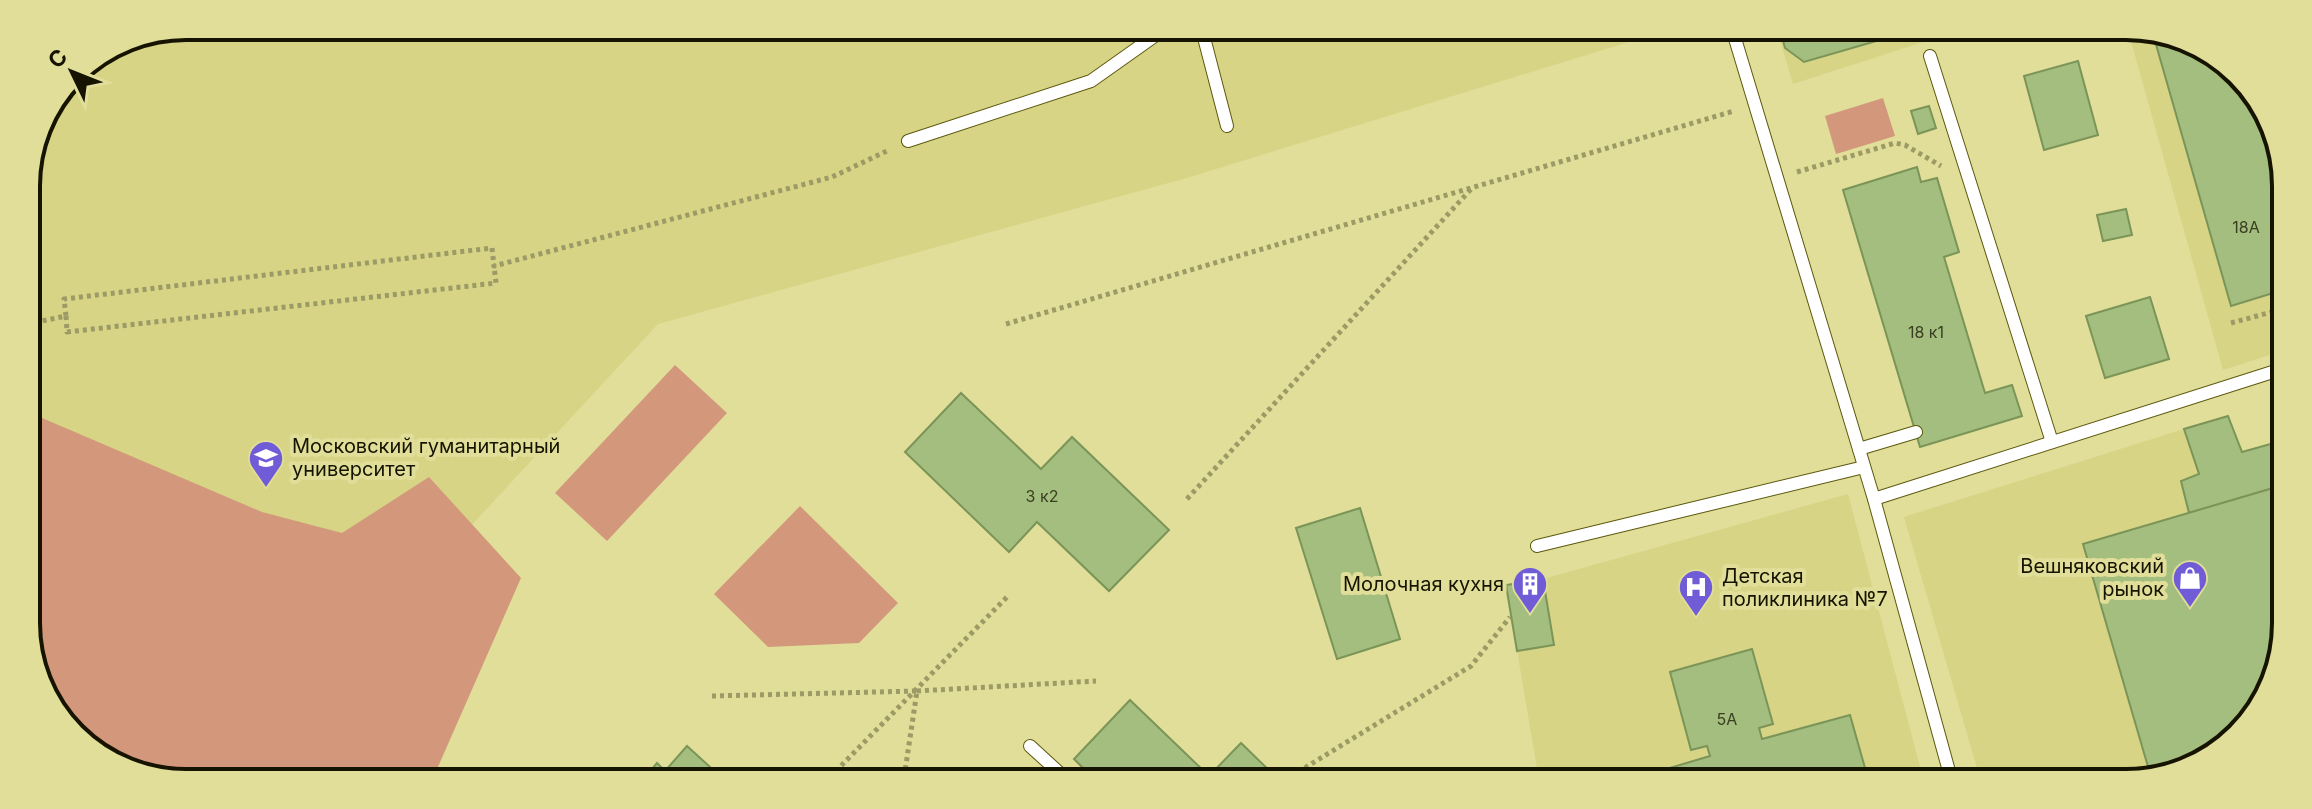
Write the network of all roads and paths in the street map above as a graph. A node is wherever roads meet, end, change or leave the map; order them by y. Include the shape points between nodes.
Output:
1 (1149, 40) edge
2 (1205, 40) edge
3 (1735, 40) edge
4 (1930, 56) dead end
5 (1755, 105) junction
6 (1227, 126) dead end
7 (908, 141) joint
8 (1777, 178) junction
9 (1969, 181) junction
10 (1473, 188) junction
11 (494, 266) junction
12 (2272, 312) edge
13 (66, 316) junction
14 (40, 321) edge
15 (2231, 323) dead end
16 (1006, 324) dead end
17 (2272, 372) edge
18 (1916, 432) dead end
19 (2052, 442) junction
20 (1859, 449) junction
21 (1864, 467) junction
22 (1187, 499) dead end
23 (1874, 499) junction
24 (1537, 546) dead end
25 (1007, 597) dead end
26 (1510, 617) dead end
27 (1096, 681) dead end
28 (917, 691) junction
29 (712, 696) dead end
30 (1030, 746) dead end
31 (838, 769) edge
32 (905, 769) edge
33 (1055, 769) edge
34 (1303, 769) edge
35 (1948, 769) edge

1 - 7 lane via 1091,81
2 - 6 lane
3 - 5 lane
4 - 9 lane
5 - 8 lane
5 - 10 path
7 - 11 path via 832,177
8 - 9 path via 1895,143
8 - 20 lane
9 - 19 lane
10 - 16 path
10 - 22 path
11 - 13 path via 496,283 67,332
11 - 13 path via 492,248 64,299
12 - 15 path
13 - 14 path
17 - 19 lane
18 - 20 lane
19 - 23 lane
20 - 21 lane
21 - 23 lane
21 - 24 lane
23 - 35 lane
25 - 28 path
26 - 34 path via 1471,666
27 - 28 path
28 - 29 path
28 - 31 path
28 - 32 path
30 - 33 lane

